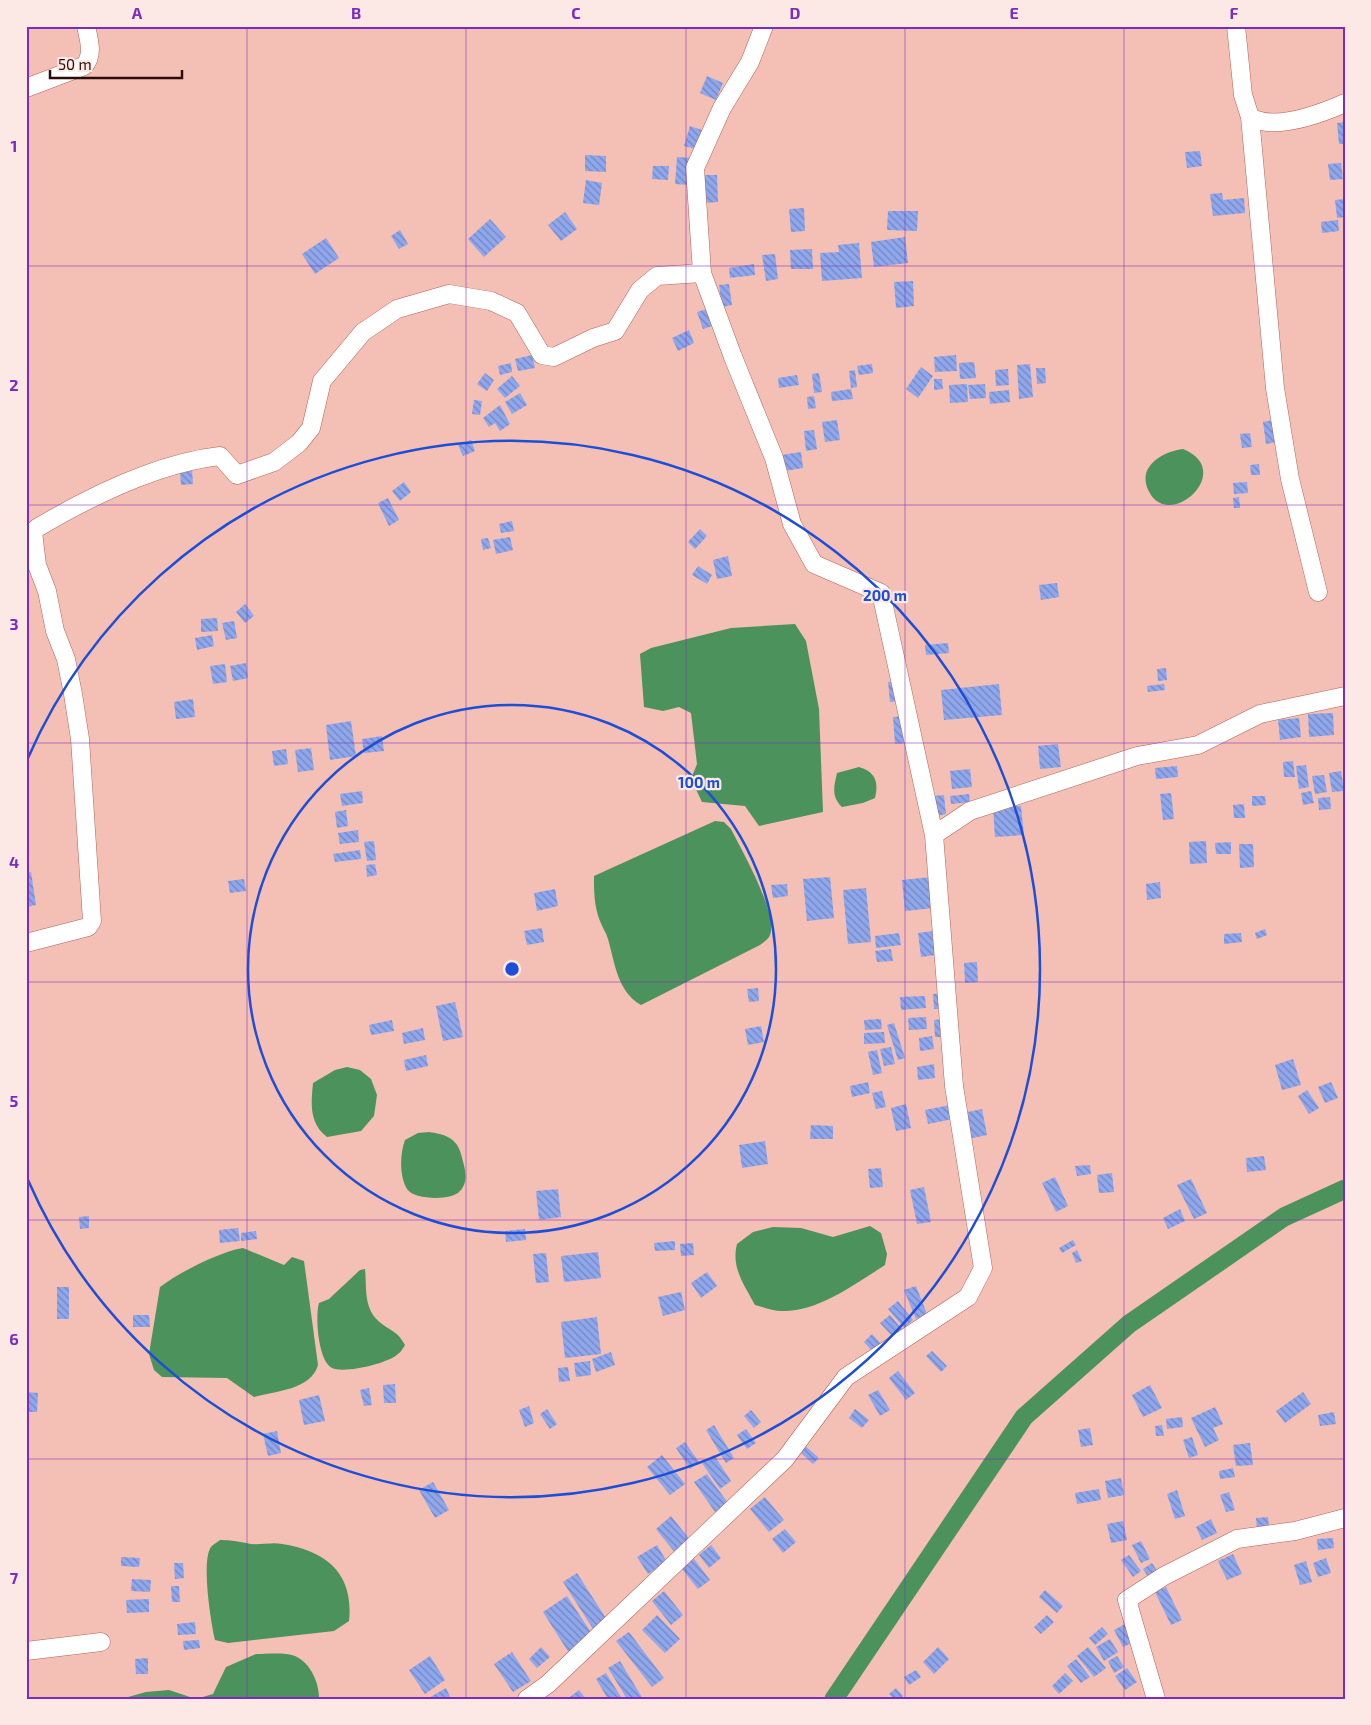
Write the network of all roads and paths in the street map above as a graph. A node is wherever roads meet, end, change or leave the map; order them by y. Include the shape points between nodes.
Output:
1 (86, 26) edge
2 (764, 26) edge
3 (1236, 26) edge
4 (26, 88) edge
5 (1345, 103) edge
6 (1250, 117) junction
7 (702, 273) junction
8 (1318, 592) dead end
9 (1345, 696) edge
10 (934, 835) junction
11 (26, 943) edge
12 (1345, 1518) edge
13 (102, 1642) dead end
14 (26, 1651) edge
15 (527, 1699) edge
16 (1156, 1699) edge

1 - 4 street via 90,48 89,60 84,66
2 - 7 street via 750,62 722,108 696,168
3 - 6 street via 1243,95
5 - 6 street via 1304,118 1260,123
6 - 8 street via 1275,388 1290,479
7 - 10 street via 774,458 792,524 814,564 880,594
7 - 11 street via 657,276 640,290 615,330 554,357 542,355 517,313 491,301 449,294 397,309 363,332 322,381 311,428 300,443 274,462 237,475 220,456 202,458 111,488 37,528 33,532 37,565 66,659 80,740 92,921 88,927
9 - 10 street via 1260,714 1198,746 1137,756 970,811
10 - 15 street via 954,1086 984,1268 968,1297 846,1377 785,1459 563,1671
12 - 16 street via 1295,1531 1237,1539 1164,1576 1127,1600
13 - 14 street

